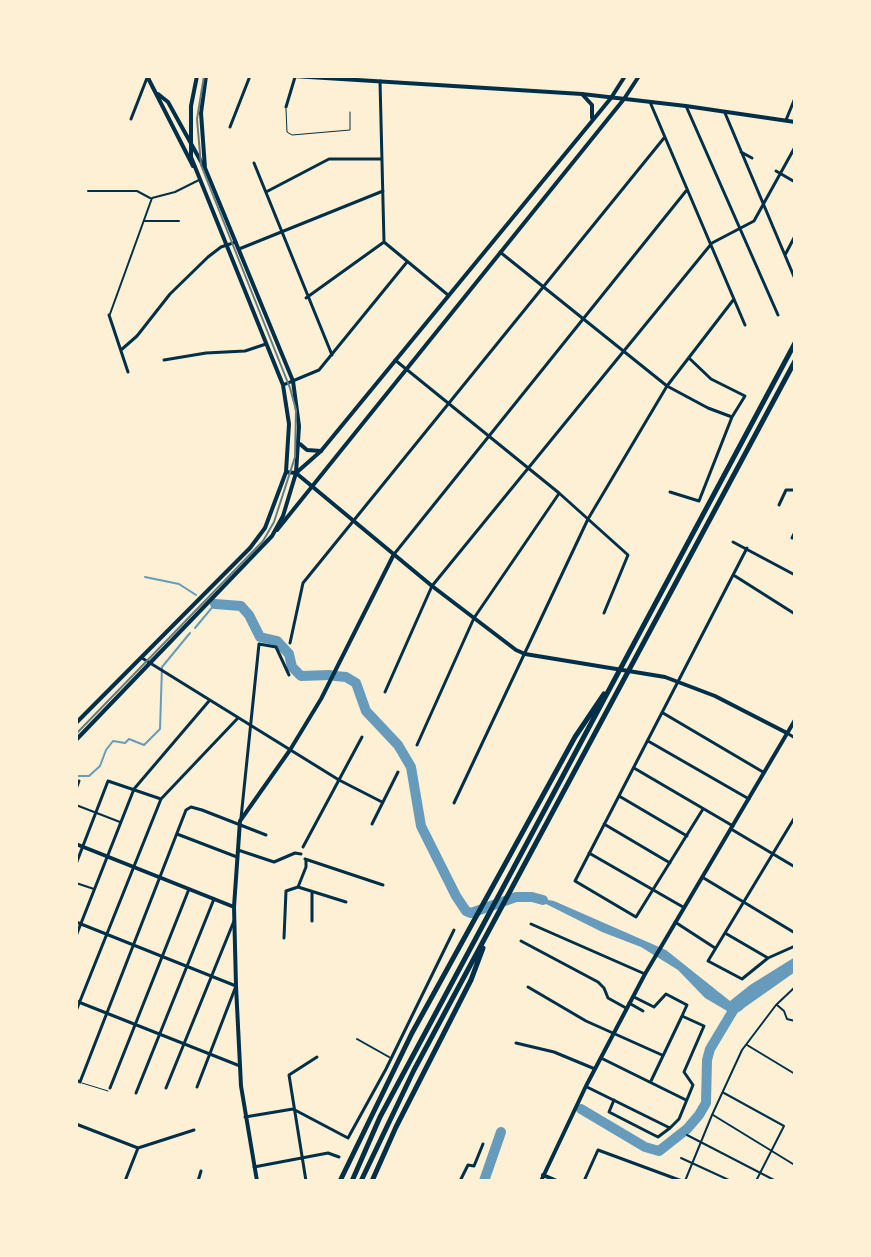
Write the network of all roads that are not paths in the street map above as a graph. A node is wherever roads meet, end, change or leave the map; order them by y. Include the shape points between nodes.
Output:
1 (147, 76) edge
2 (197, 76) edge
3 (206, 76) edge
4 (250, 76) edge
5 (294, 76) edge
6 (625, 76) edge
7 (639, 76) edge
8 (357, 78) edge
9 (380, 81) junction
10 (156, 93) junction
11 (582, 94) junction
12 (611, 98) junction
13 (795, 98) edge
14 (624, 99) junction
15 (650, 102) junction
16 (686, 106) junction
17 (286, 107) joint
18 (724, 111) junction
19 (350, 112) dead end
20 (131, 119) dead end
21 (786, 120) junction
22 (795, 122) edge
23 (588, 124) junction
24 (230, 127) dead end
25 (664, 138) junction
26 (190, 143) junction
27 (795, 147) edge
28 (741, 152) junction
29 (752, 158) dead end
30 (381, 159) junction
31 (254, 163) dead end
32 (205, 168) junction
33 (195, 170) junction
34 (776, 171) dead end
35 (781, 174) junction
36 (199, 180) junction
37 (795, 182) edge
38 (88, 191) dead end
39 (383, 191) junction
40 (686, 191) junction
41 (266, 192) junction
42 (152, 198) junction
43 (764, 206) junction
44 (143, 221) junction
45 (179, 221) dead end
46 (740, 230) junction
47 (281, 231) junction
48 (795, 236) edge
49 (236, 242) junction
50 (384, 242) junction
51 (712, 243) junction
52 (227, 245) junction
53 (239, 249) junction
54 (500, 252) junction
55 (785, 255) junction
56 (407, 262) junction
57 (795, 279) edge
58 (543, 287) junction
59 (448, 295) junction
60 (306, 298) junction
61 (734, 299) junction
62 (109, 315) joint
63 (778, 315) dead end
64 (585, 320) junction
65 (745, 325) dead end
66 (795, 343) edge
67 (267, 344) junction
68 (121, 350) junction
69 (624, 351) junction
70 (332, 355) junction
71 (689, 358) junction
72 (164, 360) dead end
73 (395, 360) junction
74 (795, 361) edge
75 (406, 368) junction
76 (128, 372) dead end
77 (293, 381) junction
78 (283, 385) junction
79 (667, 386) junction
80 (449, 404) junction
81 (732, 417) junction
82 (489, 437) junction
83 (299, 441) junction
84 (321, 451) junction
85 (528, 469) junction
86 (286, 472) junction
87 (296, 473) junction
88 (310, 486) junction
89 (795, 490) edge
90 (670, 492) dead end
91 (559, 493) junction
92 (779, 505) dead end
93 (588, 519) junction
94 (353, 520) junction
95 (795, 532) edge
96 (272, 536) junction
97 (792, 538) dead end
98 (733, 542) dead end
99 (747, 548) junction
100 (394, 554) junction
101 (795, 575) edge
102 (735, 576) junction
103 (432, 586) junction
104 (604, 613) dead end
105 (795, 614) edge
106 (474, 618) junction
107 (290, 643) dead end
108 (525, 654) junction
109 (141, 658) junction
110 (151, 665) junction
111 (289, 675) dead end
112 (615, 680) junction
113 (679, 682) junction
114 (385, 692) dead end
115 (209, 701) junction
116 (663, 713) junction
117 (237, 719) junction
118 (795, 720) edge
119 (76, 723) edge
120 (249, 726) junction
121 (787, 733) junction
122 (362, 737) dead end
123 (795, 738) edge
124 (76, 740) edge
125 (648, 741) junction
126 (417, 745) dead end
127 (290, 750) junction
128 (634, 768) junction
129 (398, 772) dead end
130 (764, 773) junction
131 (339, 780) junction
132 (79, 781) dead end
133 (76, 789) edge
134 (134, 789) junction
135 (619, 796) junction
136 (161, 799) junction
137 (749, 799) junction
138 (382, 802) junction
139 (454, 803) dead end
140 (76, 805) edge
141 (703, 809) junction
142 (96, 813) junction
143 (795, 817) edge
144 (121, 822) junction
145 (240, 823) junction
146 (372, 824) dead end
147 (604, 824) junction
148 (793, 824) edge
149 (732, 827) junction
150 (177, 834) junction
151 (266, 835) dead end
152 (687, 836) junction
153 (76, 844) edge
154 (83, 847) junction
155 (238, 850) junction
156 (589, 853) junction
157 (301, 854) junction
158 (773, 854) junction
159 (108, 856) junction
160 (237, 857) junction
161 (305, 859) junction
162 (670, 863) junction
163 (76, 864) edge
164 (134, 867) junction
165 (795, 867) edge
166 (160, 877) junction
167 (702, 877) junction
168 (76, 883) edge
169 (383, 885) dead end
170 (298, 887) junction
171 (189, 889) junction
172 (94, 890) junction
173 (653, 890) junction
174 (312, 893) junction
175 (214, 899) junction
176 (743, 901) junction
177 (346, 902) dead end
178 (234, 907) junction
179 (684, 907) junction
180 (234, 921) junction
181 (312, 921) dead end
182 (675, 922) junction
183 (78, 923) edge
184 (531, 924) dead end
185 (454, 930) dead end
186 (489, 932) junction
187 (725, 933) junction
188 (795, 933) edge
189 (107, 934) junction
190 (76, 936) edge
191 (284, 938) dead end
192 (521, 941) dead end
193 (134, 945) junction
194 (795, 946) edge
195 (715, 948) junction
196 (162, 957) junction
197 (768, 958) junction
198 (187, 967) junction
199 (645, 974) junction
200 (212, 976) junction
201 (236, 986) junction
202 (528, 987) dead end
203 (795, 987) edge
204 (633, 996) junction
205 (78, 1002) edge
206 (776, 1005) junction
207 (628, 1006) junction
208 (76, 1011) edge
209 (643, 1011) dead end
210 (107, 1013) junction
211 (682, 1016) junction
212 (795, 1021) edge
213 (135, 1024) junction
214 (614, 1032) junction
215 (160, 1034) junction
216 (357, 1039) dead end
217 (516, 1043) dead end
218 (184, 1044) junction
219 (746, 1045) junction
220 (209, 1054) junction
221 (662, 1055) junction
222 (317, 1057) dead end
223 (390, 1057) junction
224 (601, 1058) junction
225 (240, 1066) junction
226 (595, 1069) junction
227 (795, 1074) edge
228 (78, 1081) edge
229 (650, 1082) junction
230 (586, 1086) junction
231 (197, 1087) dead end
232 (110, 1088) joint
233 (166, 1088) dead end
234 (723, 1092) junction
235 (136, 1093) dead end
236 (614, 1100) junction
237 (686, 1100) junction
238 (293, 1109) junction
239 (712, 1115) junction
240 (245, 1117) junction
241 (76, 1125) edge
242 (670, 1128) junction
243 (194, 1130) dead end
244 (687, 1135) dead end
245 (700, 1141) junction
246 (483, 1144) dead end
247 (138, 1148) junction
248 (771, 1153) junction
249 (339, 1157) dead end
250 (302, 1158) junction
251 (681, 1158) dead end
252 (692, 1162) junction
253 (793, 1164) dead end
254 (254, 1167) junction
255 (201, 1171) dead end
256 (761, 1173) junction
257 (542, 1178) edge
258 (125, 1181) edge
259 (198, 1181) edge
260 (257, 1181) edge
261 (306, 1181) edge
262 (340, 1181) edge
263 (352, 1181) edge
264 (361, 1181) edge
265 (372, 1181) edge
266 (460, 1181) edge
267 (557, 1181) edge
268 (584, 1181) edge
269 (683, 1181) edge
270 (731, 1181) edge
271 (756, 1181) edge
272 (776, 1181) edge

1 - 10 main road
1 - 20 street
2 - 26 main road
3 - 32 main road via 201,125
4 - 24 street
5 - 8 main road
5 - 17 street
6 - 12 main road
7 - 14 main road
8 - 9 main road
9 - 11 main road
9 - 30 street
10 - 26 main road via 168,102
10 - 33 main road
11 - 12 main road
11 - 23 main road via 593,109
12 - 14 main road
12 - 23 main road
13 - 21 street
14 - 15 main road
14 - 54 main road
15 - 16 main road
15 - 25 street
16 - 18 main road
16 - 46 street
17 - 19 lane via 287,132 292,135 350,130
18 - 21 main road
18 - 28 street
21 - 22 main road
23 - 59 main road
25 - 40 street
25 - 58 street
26 - 32 main road
26 - 33 main road
27 - 35 street
28 - 29 street
28 - 43 street
30 - 39 street
30 - 41 street via 329,159
31 - 41 street
32 - 49 main road
33 - 36 main road
34 - 35 street
35 - 37 street
35 - 43 street
36 - 42 street
36 - 52 main road
38 - 42 street via 137,191
39 - 47 street
39 - 50 street
40 - 51 street
40 - 64 street
41 - 47 street
42 - 44 street
43 - 46 street
43 - 55 street
44 - 45 street
44 - 62 street
46 - 51 street
46 - 63 street
47 - 53 street
47 - 60 street
48 - 55 street
49 - 52 street
49 - 53 main road
50 - 56 street
50 - 60 street
51 - 61 street
51 - 69 street
52 - 67 main road
52 - 68 street via 170,294
53 - 77 main road
54 - 58 street
54 - 75 main road
55 - 57 street
56 - 59 street
56 - 70 street
58 - 64 street
58 - 80 street
59 - 73 main road
60 - 70 street
61 - 65 street
61 - 71 street
62 - 68 street
64 - 69 street
64 - 82 street
66 - 112 highway
67 - 72 street
67 - 78 main road
68 - 76 street
69 - 79 street
69 - 85 street
70 - 77 street via 319,370
71 - 79 street
71 - 81 street via 711,379 745,395
73 - 75 street
73 - 84 main road
74 - 186 highway
75 - 80 street
75 - 88 main road
77 - 78 street
77 - 83 main road
78 - 86 main road via 289,434
79 - 81 street
79 - 93 street
80 - 82 street
80 - 94 street
81 - 90 street via 699,501
82 - 85 street
82 - 100 street
83 - 84 main road via 307,450
83 - 87 main road
84 - 87 main road
85 - 91 street
85 - 103 street
86 - 87 main road
86 - 109 main road via 265,528 250,548
87 - 88 main road
87 - 96 main road
88 - 94 main road
88 - 96 main road
89 - 92 street via 786,490
91 - 93 street
91 - 106 street
93 - 104 street via 628,555
93 - 108 street
94 - 100 main road
94 - 107 street via 301,585
95 - 97 street
96 - 110 main road
98 - 99 street
99 - 101 street
99 - 102 street
100 - 103 main road
100 - 127 main road
102 - 105 street
102 - 113 street
103 - 106 main road
103 - 114 street
106 - 108 main road
106 - 126 street
108 - 113 main road
108 - 139 street
109 - 110 street
109 - 119 main road
110 - 115 street
110 - 124 main road
111 - 120 street via 276,647 260,644
112 - 262 highway via 575,737 383,1088
112 - 263 highway via 393,1092
113 - 116 street
113 - 121 main road
115 - 117 street
115 - 134 street
116 - 125 street
116 - 130 street
117 - 120 street
117 - 136 street
118 - 121 main road
120 - 127 street
120 - 145 street
121 - 123 street
121 - 130 main road
122 - 131 street
125 - 128 street
125 - 137 street
127 - 131 street
127 - 145 main road
128 - 135 street
128 - 141 street
129 - 138 street
130 - 137 main road
131 - 138 street
131 - 157 street via 300,846
132 - 133 street
134 - 136 street
134 - 142 street via 109,780
134 - 144 street
135 - 147 street
135 - 152 street
136 - 164 street
137 - 149 main road
138 - 146 street
140 - 142 street
141 - 149 street
141 - 152 street
142 - 144 street
142 - 154 street
143 - 148 street
144 - 159 street
145 - 150 street via 193,807 186,810
145 - 151 street
145 - 155 main road
147 - 156 street
147 - 162 street
148 - 158 street
149 - 158 street
149 - 167 main road
150 - 160 street
150 - 166 street
152 - 162 street
153 - 154 main road
154 - 159 main road
154 - 163 street
155 - 157 street via 274,862
155 - 160 main road
156 - 173 street
156 - 173 street via 575,881 636,917
157 - 161 street
158 - 165 street
158 - 176 street
159 - 164 main road
159 - 172 street
160 - 178 main road
161 - 169 street
161 - 170 street
162 - 173 street
164 - 166 main road
164 - 189 street
166 - 171 main road
166 - 193 street
167 - 176 street
167 - 179 main road
168 - 172 street
170 - 174 street
170 - 191 street via 286,891
171 - 175 main road
171 - 196 street
172 - 183 street
173 - 179 street
174 - 177 street
174 - 181 street
175 - 178 main road
175 - 198 street
176 - 187 street
176 - 188 street
178 - 180 main road
179 - 182 main road
180 - 200 street
180 - 201 main road
182 - 195 street
182 - 199 main road
183 - 189 street
183 - 190 street
184 - 199 street
185 - 223 street
186 - 264 highway
186 - 265 highway via 471,980
187 - 195 street
187 - 197 street
189 - 193 street
189 - 205 street
192 - 207 street via 598,982 608,998
193 - 196 street
193 - 210 street
194 - 197 street
195 - 197 street via 708,961 739,979
196 - 198 street
196 - 213 street
198 - 200 street
198 - 215 street
199 - 204 main road
200 - 201 street
200 - 218 street
201 - 220 street
201 - 225 main road
202 - 214 street
203 - 206 street
204 - 207 main road
204 - 211 street via 655,1007 666,994 687,1005
205 - 208 street
205 - 210 street
206 - 212 street
206 - 219 street
207 - 209 street
207 - 214 main road
210 - 213 street
210 - 228 street
211 - 221 street
211 - 237 street via 703,1024 684,1072 693,1083
213 - 215 street
213 - 232 street
214 - 221 street
214 - 224 main road
215 - 218 street
215 - 235 street
216 - 223 street
217 - 226 street
218 - 220 street
218 - 233 street
219 - 227 street
219 - 234 street
220 - 225 street
220 - 231 street
221 - 229 street
222 - 238 street via 289,1074
223 - 238 street via 348,1138
224 - 226 main road
224 - 229 street
225 - 240 main road
226 - 230 main road
228 - 232 lane
229 - 237 street
230 - 236 street
230 - 257 main road
234 - 239 street
234 - 248 street via 784,1126
236 - 242 street
236 - 242 street via 609,1112 655,1136
237 - 242 street
238 - 240 street
238 - 250 street
239 - 245 street
239 - 248 street
240 - 254 main road
241 - 247 street
243 - 247 street
244 - 245 street
245 - 252 street
245 - 256 street
246 - 266 street
247 - 258 street
248 - 253 street
248 - 256 street
249 - 250 street via 328,1153
250 - 254 street
250 - 261 street
251 - 252 street
252 - 269 street
252 - 270 street
254 - 260 main road
255 - 259 street
256 - 271 street
256 - 272 street
257 - 267 main road
268 - 269 street via 598,1150

